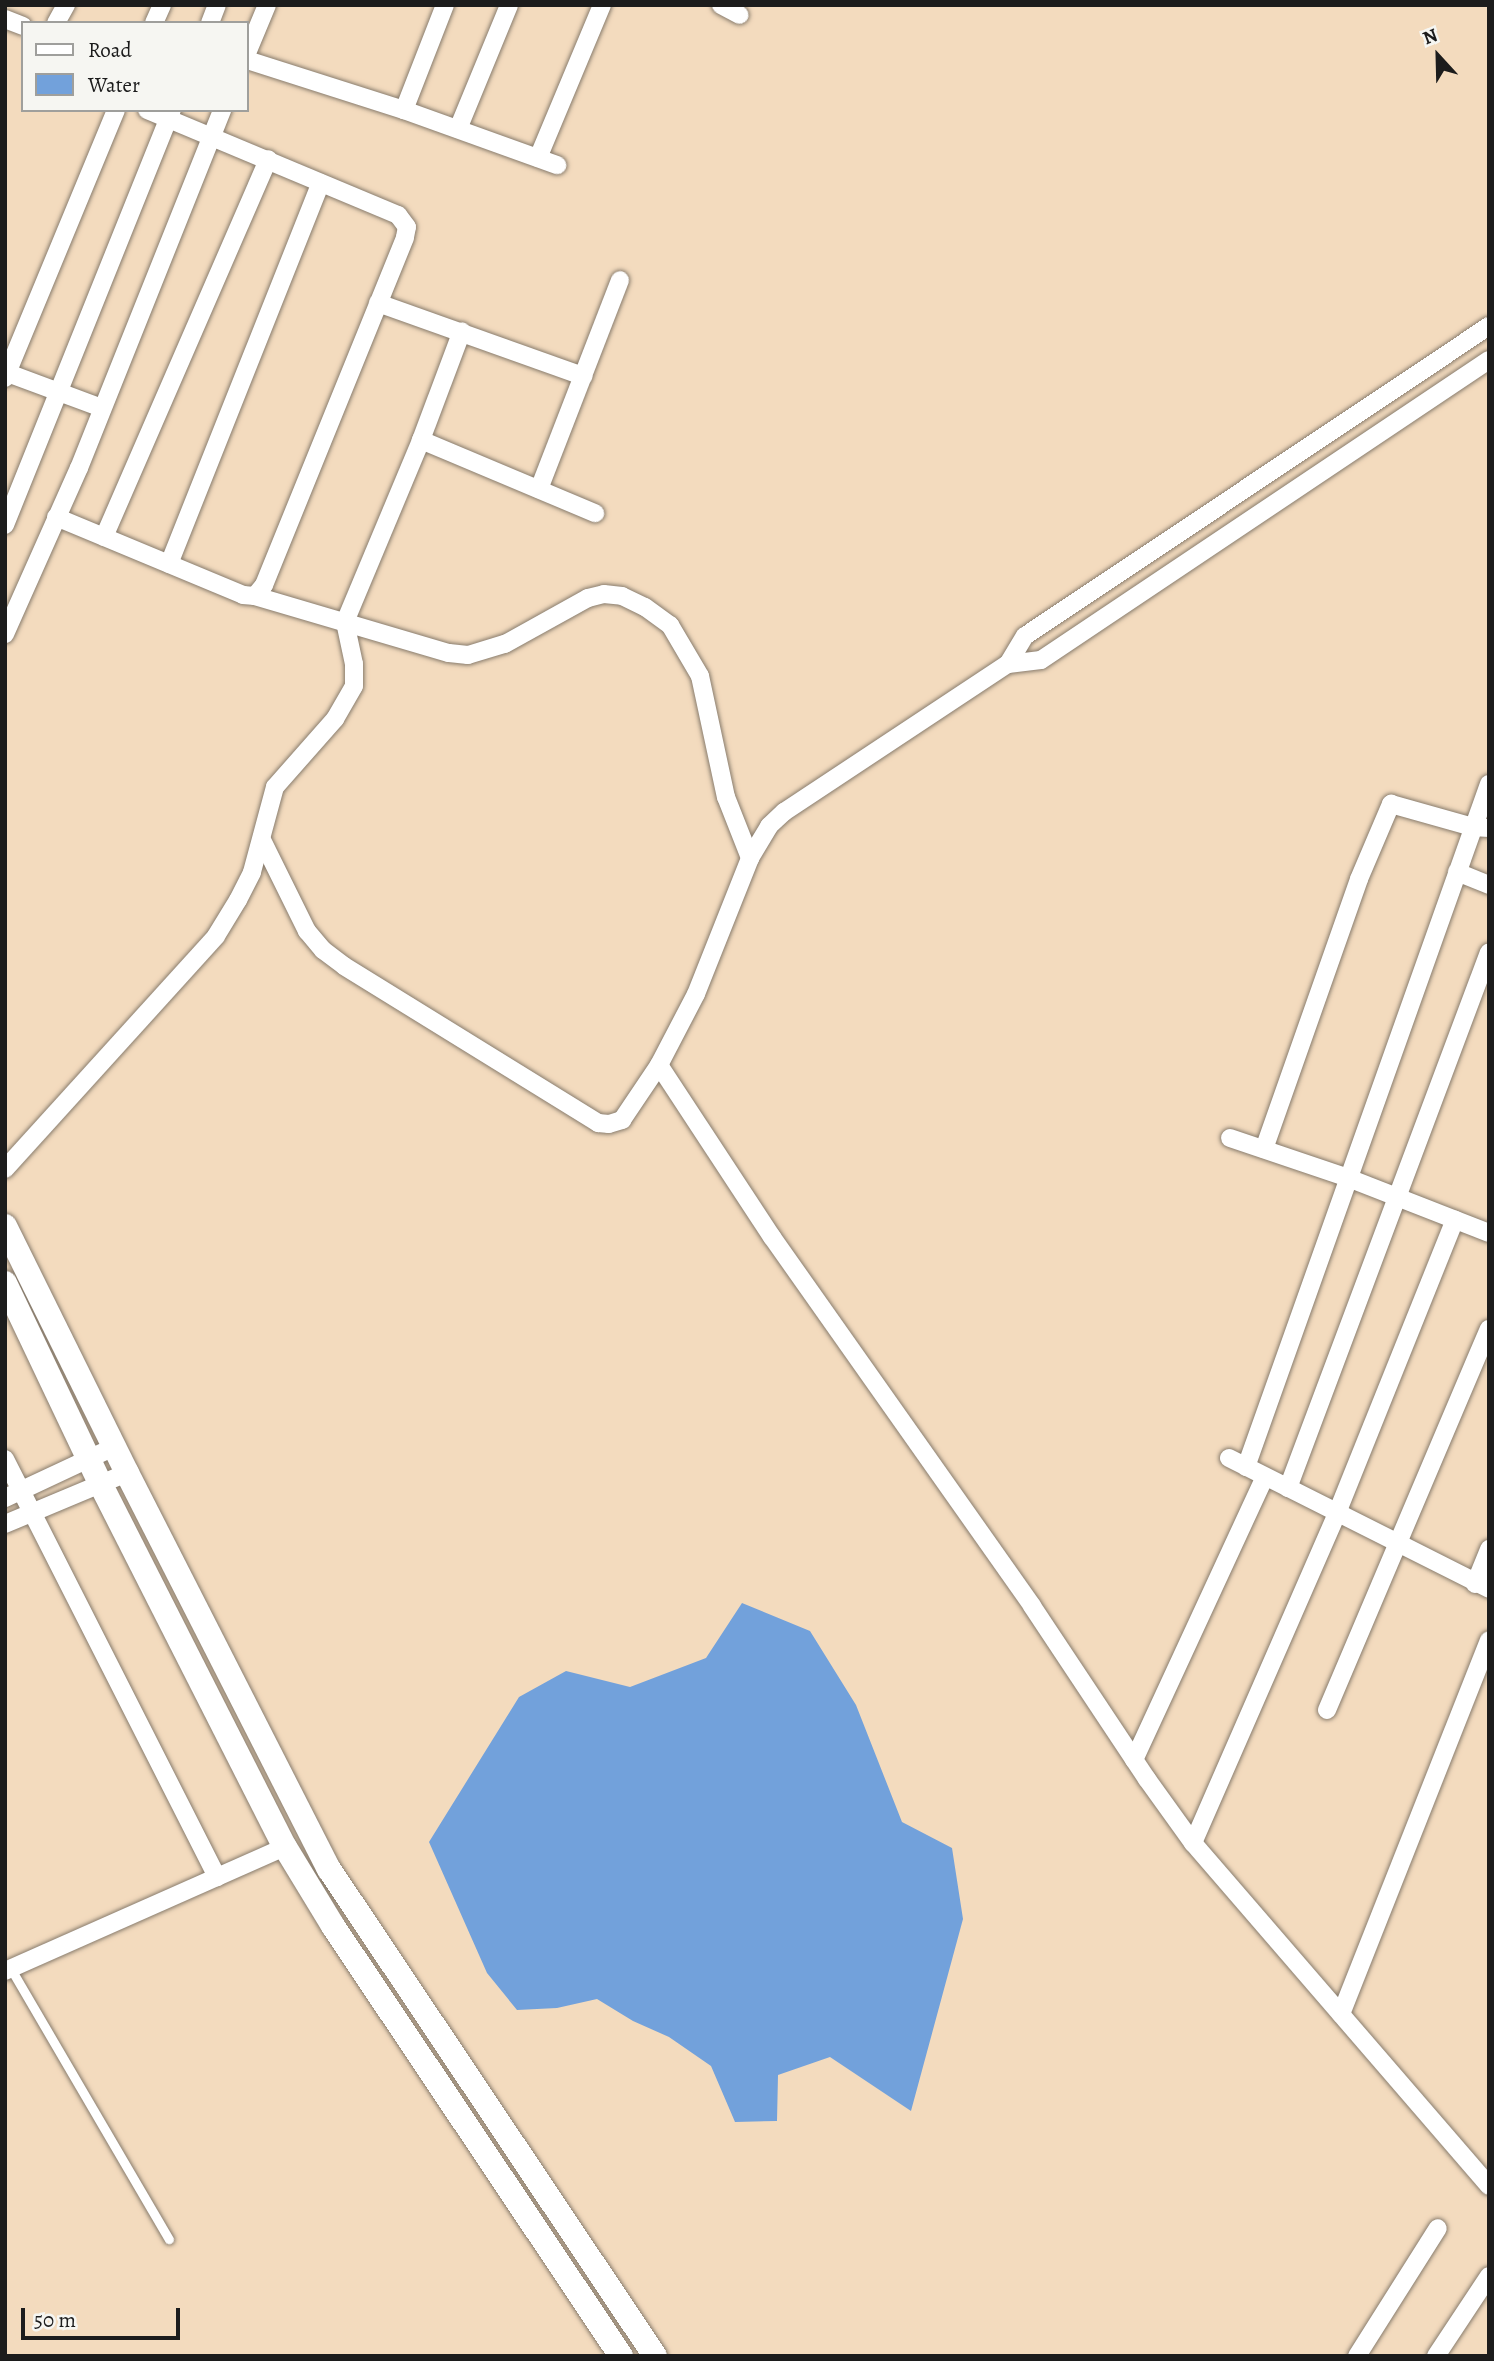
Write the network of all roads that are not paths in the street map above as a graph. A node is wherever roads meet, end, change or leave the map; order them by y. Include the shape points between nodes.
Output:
1 (66, 5) edge
2 (162, 5) edge
3 (267, 5) edge
4 (444, 5) edge
5 (509, 5) edge
6 (602, 5) edge
7 (721, 5) edge
8 (740, 15) dead end
9 (57, 21) edge
10 (155, 21) edge
11 (248, 51) edge
12 (248, 60) edge
13 (404, 110) junction
14 (115, 112) edge
15 (221, 112) edge
16 (170, 115) edge
17 (458, 129) junction
18 (212, 136) junction
19 (538, 158) junction
20 (268, 159) junction
21 (557, 165) dead end
22 (321, 183) junction
23 (620, 280) dead end
24 (378, 303) junction
25 (1489, 326) edge
26 (463, 331) junction
27 (1489, 360) edge
28 (6, 374) edge
29 (583, 376) junction
30 (57, 391) junction
31 (102, 408) junction
32 (421, 440) junction
33 (539, 489) junction
34 (595, 513) dead end
35 (57, 517) junction
36 (5, 525) edge
37 (104, 537) junction
38 (169, 564) junction
39 (255, 596) junction
40 (345, 622) junction
41 (5, 634) edge
42 (1008, 664) junction
43 (1489, 785) edge
44 (1481, 828) edge
45 (262, 840) junction
46 (750, 858) junction
47 (1457, 873) junction
48 (1489, 884) edge
49 (1489, 952) edge
50 (659, 1065) junction
51 (1230, 1138) dead end
52 (1264, 1149) junction
53 (5, 1169) edge
54 (1348, 1178) junction
55 (1398, 1198) junction
56 (1455, 1220) junction
57 (5, 1226) edge
58 (1487, 1227) edge
59 (5, 1283) edge
60 (1489, 1329) edge
61 (114, 1447) junction
62 (1229, 1458) dead end
63 (5, 1459) edge
64 (89, 1460) junction
65 (1246, 1467) junction
66 (127, 1473) junction
67 (1265, 1477) junction
68 (101, 1485) junction
69 (1288, 1488) junction
70 (13, 1494) edge
71 (33, 1511) junction
72 (1337, 1513) junction
73 (5, 1524) edge
74 (1399, 1545) junction
75 (1489, 1549) edge
76 (1482, 1586) edge
77 (1489, 1640) edge
78 (1327, 1710) dead end
79 (1134, 1760) junction
80 (1193, 1843) junction
81 (285, 1847) junction
82 (217, 1877) junction
83 (8, 1970) edge
84 (1341, 2014) junction
85 (1489, 2186) edge
86 (1438, 2228) dead end
87 (169, 2239) dead end
88 (1489, 2276) edge
89 (621, 2356) edge
90 (655, 2356) edge
91 (1357, 2356) edge
92 (1436, 2356) edge

1 - 9 street
2 - 10 street
3 - 11 street
4 - 13 street
5 - 17 street
6 - 19 street
7 - 8 street
12 - 13 street
13 - 17 street
14 - 28 street
15 - 18 street
16 - 18 street
16 - 30 street
17 - 19 street
18 - 20 street
18 - 31 street
19 - 21 street
20 - 22 street
20 - 37 street
22 - 24 street via 398,215 407,227
22 - 38 street
23 - 29 street
24 - 26 street
24 - 39 street via 264,585
25 - 42 street via 1025,636
26 - 29 street
26 - 32 street
27 - 42 street via 1041,660
28 - 30 street
29 - 33 street
30 - 31 street
30 - 36 street
31 - 35 street
32 - 33 street
32 - 40 street
33 - 34 street
35 - 37 street
35 - 41 street
37 - 38 street
38 - 39 street
39 - 40 street
40 - 45 street via 354,687 335,719 275,786
40 - 46 street via 468,656 505,645 587,598 622,596 645,607 670,625 700,676 726,797
42 - 46 street via 784,812 760,838
43 - 44 street
44 - 47 street
44 - 52 street via 1391,804 1359,879
45 - 50 street via 307,931 323,950 598,1123 622,1120
45 - 53 street via 252,872 216,936
46 - 50 street via 709,966
47 - 48 street
47 - 54 street
49 - 55 street
50 - 79 street via 772,1237 1032,1606
51 - 52 street
52 - 54 street
54 - 55 street
54 - 65 street
55 - 56 street
55 - 69 street
56 - 58 street
56 - 72 street
57 - 61 main road
59 - 64 main road
60 - 74 street
61 - 64 street
61 - 66 main road
62 - 65 street
63 - 70 street
64 - 68 main road
64 - 70 street
65 - 67 street
66 - 68 street
66 - 90 main road via 329,1869
67 - 69 street
67 - 79 street
68 - 71 street
68 - 81 main road
69 - 72 street
70 - 71 street
71 - 73 street
71 - 82 street
72 - 74 street
72 - 80 street
74 - 76 street
74 - 78 street
75 - 76 street
77 - 84 street
79 - 80 street
80 - 84 street
81 - 82 street
81 - 89 main road
82 - 83 street
83 - 87 lane
84 - 85 street
86 - 91 street
88 - 92 street

